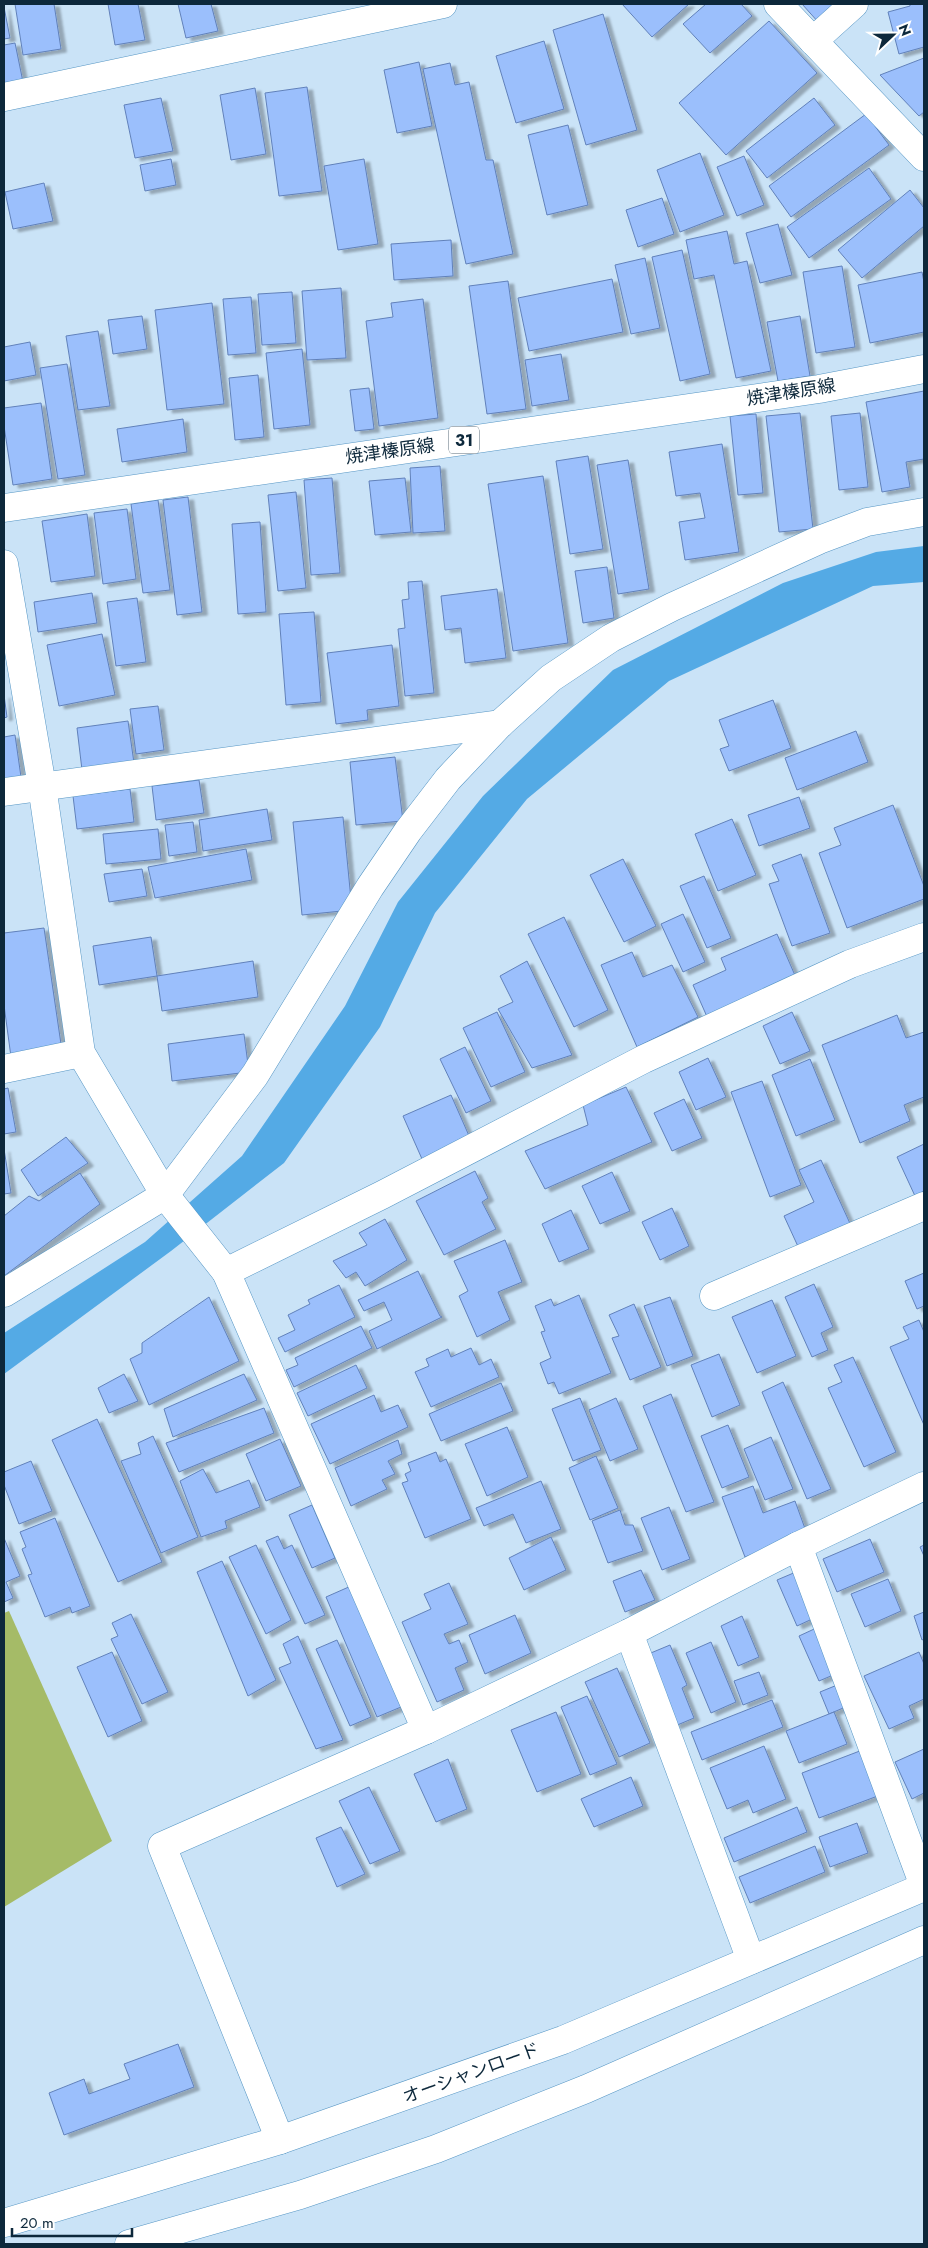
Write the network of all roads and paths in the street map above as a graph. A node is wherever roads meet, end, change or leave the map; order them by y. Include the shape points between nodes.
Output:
1 (444, 4) edge
2 (778, 4) edge
3 (854, 4) edge
4 (813, 41) junction
5 (4, 97) edge
6 (924, 157) edge
7 (924, 369) edge
8 (4, 508) edge
9 (924, 512) edge
10 (4, 564) edge
11 (500, 724) junction
12 (42, 786) junction
13 (4, 792) edge
14 (924, 937) edge
15 (81, 1053) junction
16 (4, 1069) edge
17 (165, 1195) junction
18 (924, 1206) edge
19 (226, 1272) junction
20 (4, 1294) edge
21 (714, 1296) dead end
22 (924, 1486) edge
23 (798, 1546) junction
24 (629, 1633) junction
25 (426, 1730) junction
26 (924, 1886) edge
27 (924, 1940) edge
28 (751, 1960) junction
29 (280, 2140) junction
30 (4, 2223) edge
31 (129, 2244) edge

1 - 5 street
2 - 4 street
3 - 4 street
4 - 6 street
7 - 8 street, 焼津榛原線 / 31 via 818,389
9 - 11 street via 868,522 819,540 654,616 611,638 551,678
10 - 12 street
11 - 12 street
11 - 17 street via 448,779 408,831 255,1075
12 - 13 street
12 - 15 street
14 - 19 street via 850,964 644,1059
15 - 16 street
15 - 17 street
17 - 19 street
17 - 20 street
18 - 21 street
19 - 25 street
22 - 23 street
23 - 24 street
23 - 26 street
24 - 25 street
24 - 28 street
25 - 29 street via 162,1846
26 - 28 street, オーシャンロード
27 - 31 street via 586,2089 436,2149 300,2195
28 - 29 street, オーシャンロード via 563,2040
29 - 30 street, オーシャンロード

